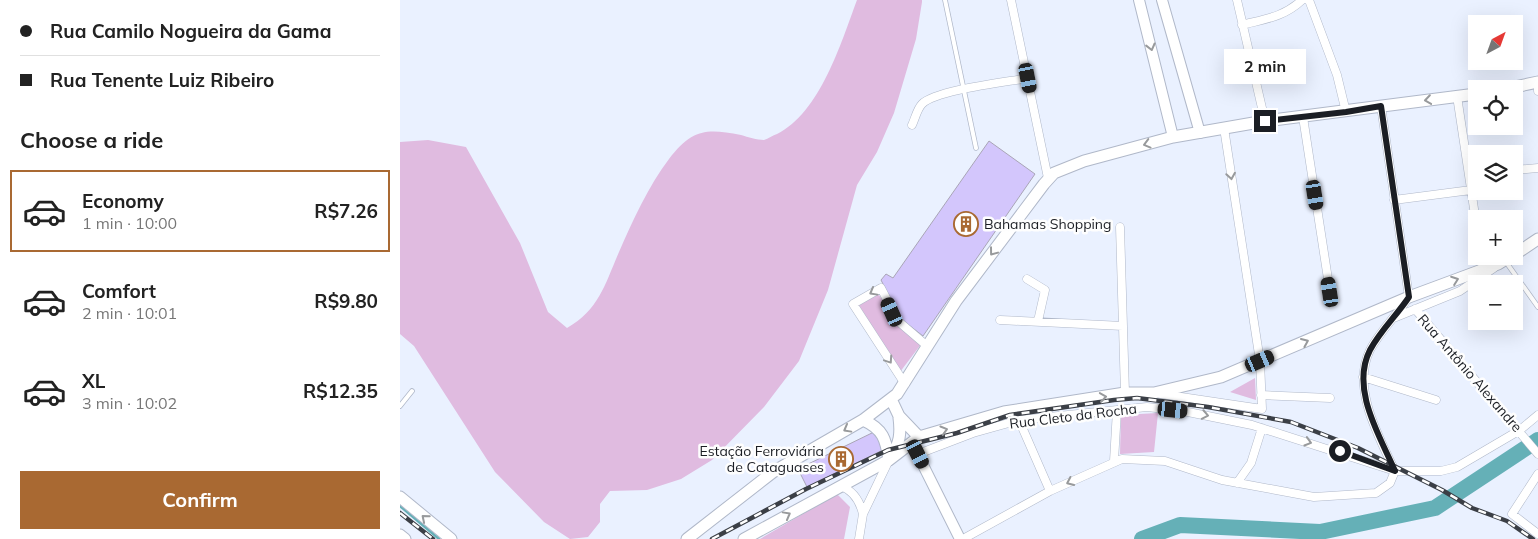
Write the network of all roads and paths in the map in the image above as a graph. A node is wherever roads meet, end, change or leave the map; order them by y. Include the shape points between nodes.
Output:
1 (945, 0) edge
2 (1013, 0) edge
3 (1139, 0) edge
4 (1162, 0) edge
5 (1237, 0) edge
6 (1302, 0) edge
7 (1309, 0) edge
8 (1242, 25) junction
9 (1028, 78) junction
10 (1538, 84) edge
11 (1523, 86) edge
12 (964, 89) junction
13 (1468, 95) edge
14 (1457, 96) junction
15 (1381, 106) junction
16 (1346, 112) junction
17 (1303, 117) junction
18 (1265, 121) junction
19 (912, 125) dead end
20 (1224, 128) junction
21 (1200, 133) junction
22 (1174, 137) junction
23 (976, 148) dead end
24 (1468, 154) edge
25 (1538, 168) edge
26 (1523, 169) edge
27 (1048, 178) junction
28 (1468, 190) edge
29 (1394, 200) junction
30 (1120, 227) dead end
31 (1538, 239) edge
32 (1523, 249) edge
33 (1483, 265) edge
34 (1497, 265) edge
35 (1511, 265) edge
36 (1484, 273) junction
37 (1027, 279) dead end
38 (1330, 292) dead end
39 (1409, 297) junction
40 (1538, 307) edge
41 (1415, 309) junction
42 (1394, 318) junction
43 (1000, 320) dead end
44 (1038, 321) junction
45 (1123, 326) junction
46 (926, 345) junction
47 (1260, 361) junction
48 (1363, 377) junction
49 (905, 384) junction
50 (412, 391) dead end
51 (1154, 392) junction
52 (1125, 393) junction
53 (1261, 395) junction
54 (1330, 398) dead end
55 (891, 399) junction
56 (1436, 400) dead end
57 (400, 406) edge
58 (1117, 410) junction
59 (1538, 415) edge
60 (899, 416) junction
61 (863, 420) junction
62 (1019, 420) junction
63 (1262, 428) junction
64 (1522, 434) junction
65 (916, 446) junction
66 (1538, 454) edge
67 (889, 460) junction
68 (1114, 461) junction
69 (1395, 471) junction
70 (1538, 474) edge
71 (1237, 482) junction
72 (840, 486) junction
73 (1050, 491) junction
74 (400, 497) edge
75 (864, 514) junction
76 (1538, 534) edge
77 (400, 535) edge
78 (406, 539) edge
79 (451, 539) edge
80 (687, 539) edge
81 (744, 539) edge
82 (859, 539) edge
83 (962, 539) edge

1 - 12 lane
2 - 9 street
3 -> 22 street
4 - 21 street
5 - 8 street
6 - 8 street via 1285,14
7 - 16 street via 1337,75
8 - 18 street
9 - 12 street
9 - 27 street
10 - 11 main road
12 - 19 street via 924,102
12 - 23 lane
13 - 14 main road
14 -> 15 main road
14 - 24 street
15 - 16 main road
15 - 29 street
16 - 17 main road
17 - 18 main road
17 - 38 street
18 - 20 main road
20 - 21 main road
20 -> 47 street
21 - 22 main road
22 -> 27 main road via 1084,161
25 - 26 street
27 -> 46 main road
28 - 29 street
29 - 39 street
30 - 45 street
31 - 32 main road
33 - 36 street
34 - 36 main road
35 - 40 lane
39 -> 36 main road
36 - 41 street via 1460,291
37 - 44 street via 1045,290
39 - 42 street
47 -> 39 main road
41 - 42 street
41 - 64 street, Rua Antônio Alexandre
42 - 48 street via 1370,350
43 - 44 street
44 - 45 street
45 - 52 street
46 - 49 main road
46 -> 49 street via 898,321 881,288 853,304
47 - 51 main road via 1221,377
47 - 53 street
48 - 56 street
48 - 69 street via 1370,414
49 - 55 main road
50 - 57 lane
51 - 52 main road
51 - 53 street via 1262,409
65 -> 52 main road via 1004,412
53 - 54 street
55 - 60 main road
55 - 61 main road
58 - 62 street, Rua Cleto da Rocha
58 -> 63 street, Rua Cleto da Rocha via 1147,407 1183,411
58 - 68 street
59 - 64 street, Rua Cleto da Rocha
60 - 65 main road
60 - 67 main road via 900,441
61 - 67 main road via 882,432
61 -> 80 main road via 780,467
62 - 65 street, Rua Cleto da Rocha
62 - 73 street
63 -> 69 street, Rua Cleto da Rocha
63 - 71 street via 1251,463
64 - 66 street, Rua Antônio Alexandre
64 - 69 street, Rua Cleto da Rocha via 1457,467 1441,471
65 - 67 main road
65 - 83 street
67 - 72 main road
67 - 75 street
68 - 71 street via 1165,461
68 -> 73 street
69 - 71 street via 1390,483 1376,493 1334,497 1314,497
70 - 76 street via 1513,509 1512,516
72 - 75 street via 859,501
81 -> 72 main road
73 - 83 street
79 -> 74 main road
75 - 82 street
77 - 78 main road

